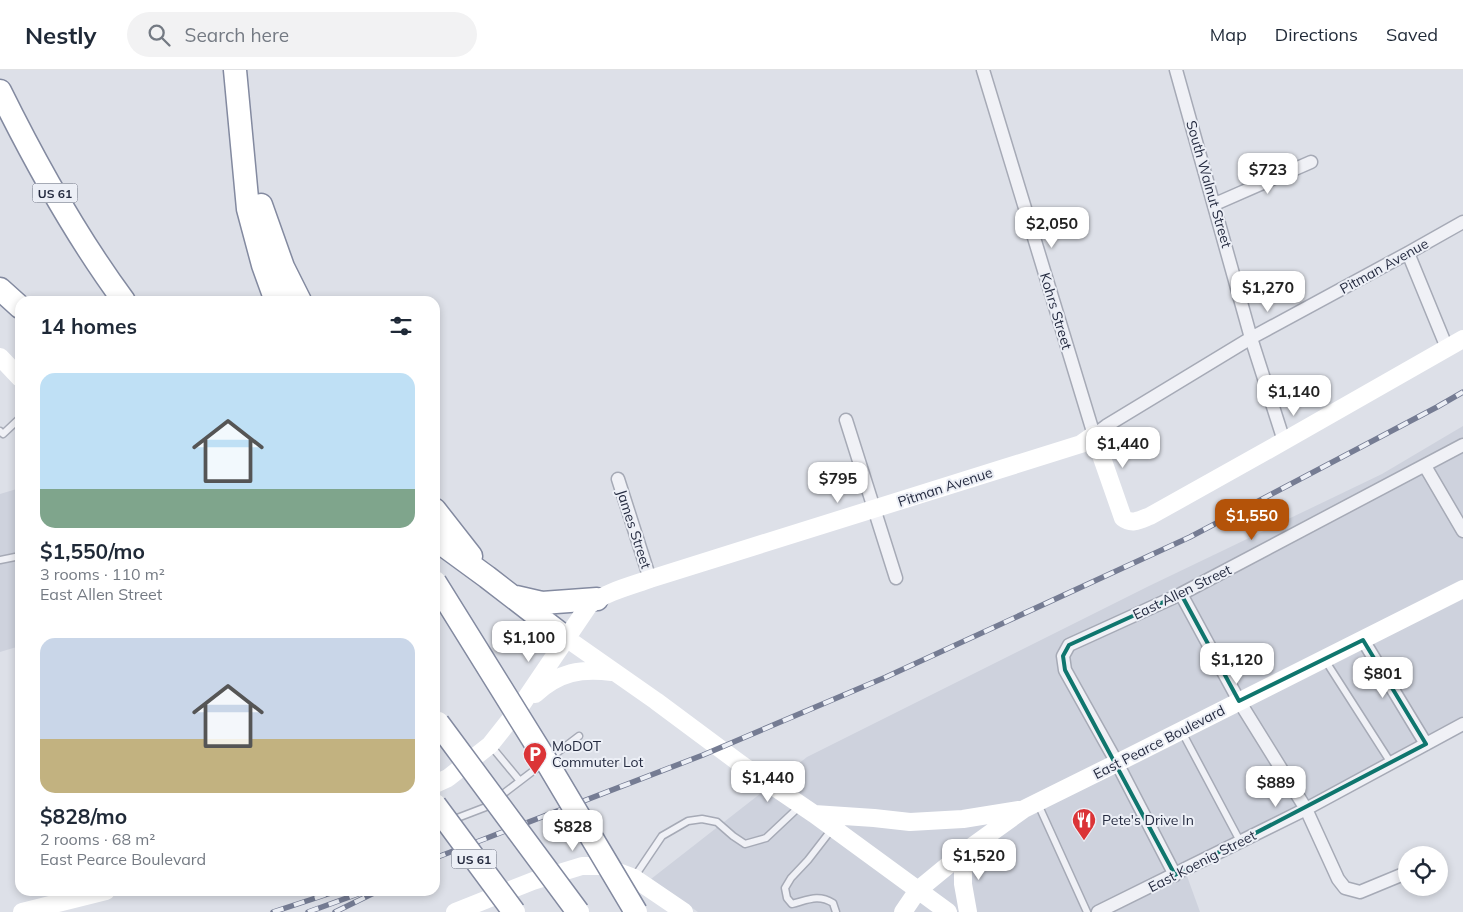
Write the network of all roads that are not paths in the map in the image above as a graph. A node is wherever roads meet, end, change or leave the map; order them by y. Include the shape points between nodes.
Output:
1 (236, 70) edge
2 (983, 70) edge
3 (1176, 70) edge
4 (0, 91) edge
5 (242, 145) junction
6 (1311, 162) dead end
7 (1214, 204) junction
8 (1463, 222) edge
9 (1408, 253) junction
10 (0, 289) edge
11 (122, 296) edge
12 (274, 296) edge
13 (298, 296) edge
14 (15, 302) edge
15 (1251, 338) junction
16 (1463, 339) edge
17 (1447, 348) junction
18 (0, 357) edge
19 (15, 373) edge
20 (846, 420) dead end
21 (15, 422) edge
22 (1, 434) edge
23 (1094, 435) junction
24 (1284, 442) junction
25 (1463, 445) edge
26 (1425, 466) junction
27 (618, 479) dead end
28 (874, 510) junction
29 (440, 516) edge
30 (1463, 531) edge
31 (440, 544) edge
32 (15, 557) edge
33 (0, 560) edge
34 (487, 577) junction
35 (896, 578) dead end
36 (650, 579) junction
37 (1463, 589) edge
38 (440, 590) edge
39 (1180, 594) junction
40 (513, 597) junction
41 (597, 599) junction
42 (566, 638) junction
43 (1363, 640) junction
44 (1325, 659) junction
45 (614, 672) junction
46 (1239, 701) junction
47 (520, 707) junction
48 (1463, 724) edge
49 (440, 725) edge
50 (1181, 730) junction
51 (578, 736) dead end
52 (1426, 744) junction
53 (490, 745) junction
54 (1117, 763) junction
55 (1391, 763) junction
56 (520, 781) junction
57 (440, 782) edge
58 (1031, 806) junction
59 (1306, 809) junction
60 (807, 810) junction
61 (440, 814) edge
62 (440, 815) edge
63 (833, 828) junction
64 (1240, 841) junction
65 (962, 853) junction
66 (1175, 875) junction
67 (1398, 876) edge
68 (634, 878) junction
69 (918, 890) junction
70 (84, 896) edge
71 (22, 912) edge
72 (455, 912) edge
73 (514, 912) edge
74 (578, 912) edge
75 (636, 912) edge
76 (684, 912) edge
77 (836, 912) edge
78 (903, 912) edge
79 (948, 912) edge
80 (968, 912) edge
81 (1087, 912) edge
82 (1098, 912) edge

1 - 5 highway
2 - 23 street, Kohrs Street
3 - 7 street, South Walnut Street
4 - 11 highway, US 61 via 52,190
5 - 12 highway via 248,209
5 - 13 highway via 283,267
6 - 7 street
7 - 15 street, South Walnut Street
8 - 9 street, Pitman Avenue
9 - 15 street, Pitman Avenue
9 - 17 street
10 - 14 highway
15 - 23 street, Pitman Avenue
15 - 24 street, South Walnut Street
16 - 17 street
17 - 24 street
18 - 19 street
20 - 28 street
21 - 22 lane
23 - 24 street, Kohrs Street via 1120,513 1131,522 1150,516
23 - 28 street, Pitman Avenue via 1081,444
25 - 26 street, East Allen Street
26 - 30 street
26 - 39 street, East Allen Street
27 - 36 street, James Street
28 - 35 street
28 - 36 street, Pitman Avenue
29 - 34 highway
31 - 34 highway
32 - 33 lane
34 - 40 highway
36 - 41 street, Pitman Avenue
37 - 43 street, East Pearce Boulevard
38 - 75 highway, bridge
39 - 46 street
39 - 54 street, East Allen Street via 1069,645 1063,656 1065,670
40 - 41 highway via 542,603
40 - 42 highway
41 - 42 street, Pitman Avenue
42 - 45 street
42 - 47 street, Pitman Avenue
43 - 44 street, East Pearce Boulevard
43 - 52 street
44 - 46 street, East Pearce Boulevard
44 - 55 lane
45 - 47 street via 587,670 564,675 552,680
45 - 60 street
46 - 50 street, East Pearce Boulevard
46 - 59 street
47 - 53 street, Pitman Avenue
48 - 52 street, East Koenig Street
49 - 74 highway, bridge
50 - 54 street, East Pearce Boulevard
50 - 64 lane
51 - 56 lane
52 - 55 street, East Koenig Street
53 - 56 lane
53 - 57 street, Pitman Avenue
54 - 58 street, East Pearce Boulevard
54 - 66 street
55 - 59 street, East Koenig Street
56 - 61 lane via 486,807
58 - 60 street via 963,819 910,822
58 - 65 street, East Pearce Boulevard
58 - 81 lane
59 - 64 street, East Koenig Street
59 - 67 street via 1345,888 1360,892
60 - 63 street
60 - 68 lane via 766,838 745,844 717,822 702,818 688,821 662,836
62 - 73 highway, US 61, bridge
63 - 69 street
63 - 77 lane via 785,888 786,898 792,904 825,898 833,903
64 - 66 street, East Koenig Street
65 - 69 street, East Pearce Boulevard
65 - 80 street
66 - 82 street, East Koenig Street
68 - 72 street via 602,866 582,866 533,881
68 - 76 street
69 - 78 street, East Pearce Boulevard
69 - 79 street
70 - 71 street

